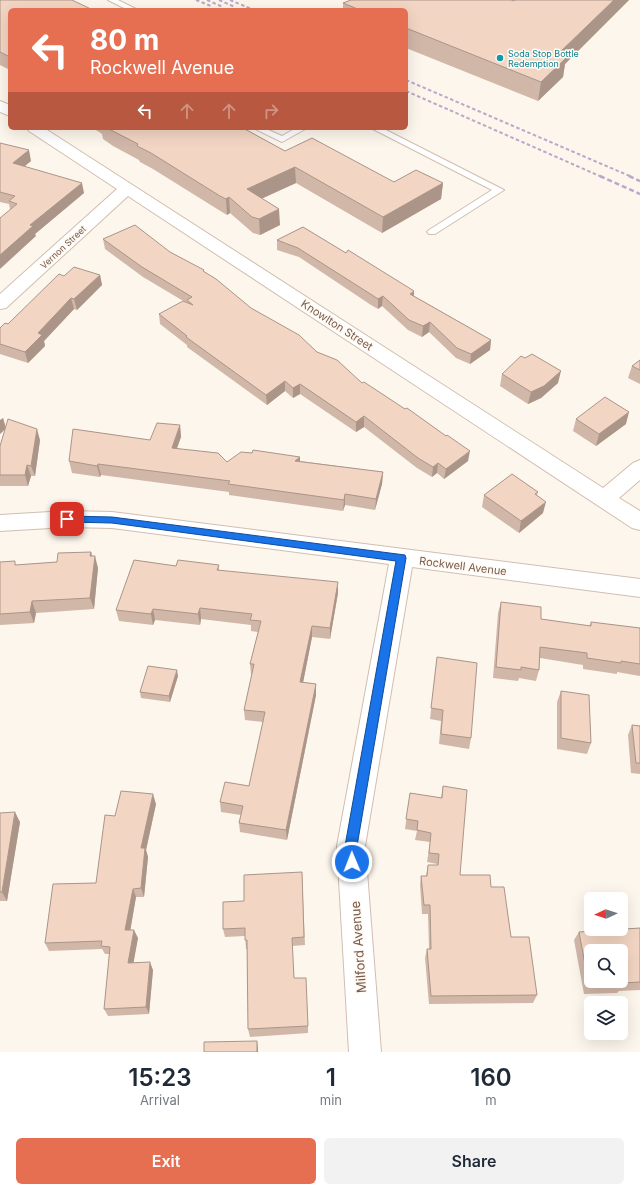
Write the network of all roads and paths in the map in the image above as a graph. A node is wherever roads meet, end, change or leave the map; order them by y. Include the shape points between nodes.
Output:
1 (112, 0) edge
2 (130, 8) edge
3 (37, 130) edge
4 (262, 130) edge
5 (299, 130) edge
6 (379, 130) edge
7 (126, 189) junction
8 (432, 232) dead end
9 (0, 304) edge
10 (640, 468) edge
11 (605, 498) junction
12 (640, 522) edge
13 (0, 523) edge
14 (402, 558) junction
15 (640, 588) edge
16 (366, 1052) edge

1 - 2 lane
3 - 7 street, Knowlton Street
4 - 5 lane via 282,139
6 - 8 lane via 499,190
7 - 9 street, Vernon Street
7 - 11 street, Knowlton Street
10 - 11 street
11 - 12 street, Knowlton Street
13 - 14 street, Rockwell Avenue via 67,519 112,520
14 - 15 street, Rockwell Avenue
14 - 16 street, Milford Avenue via 351,846

